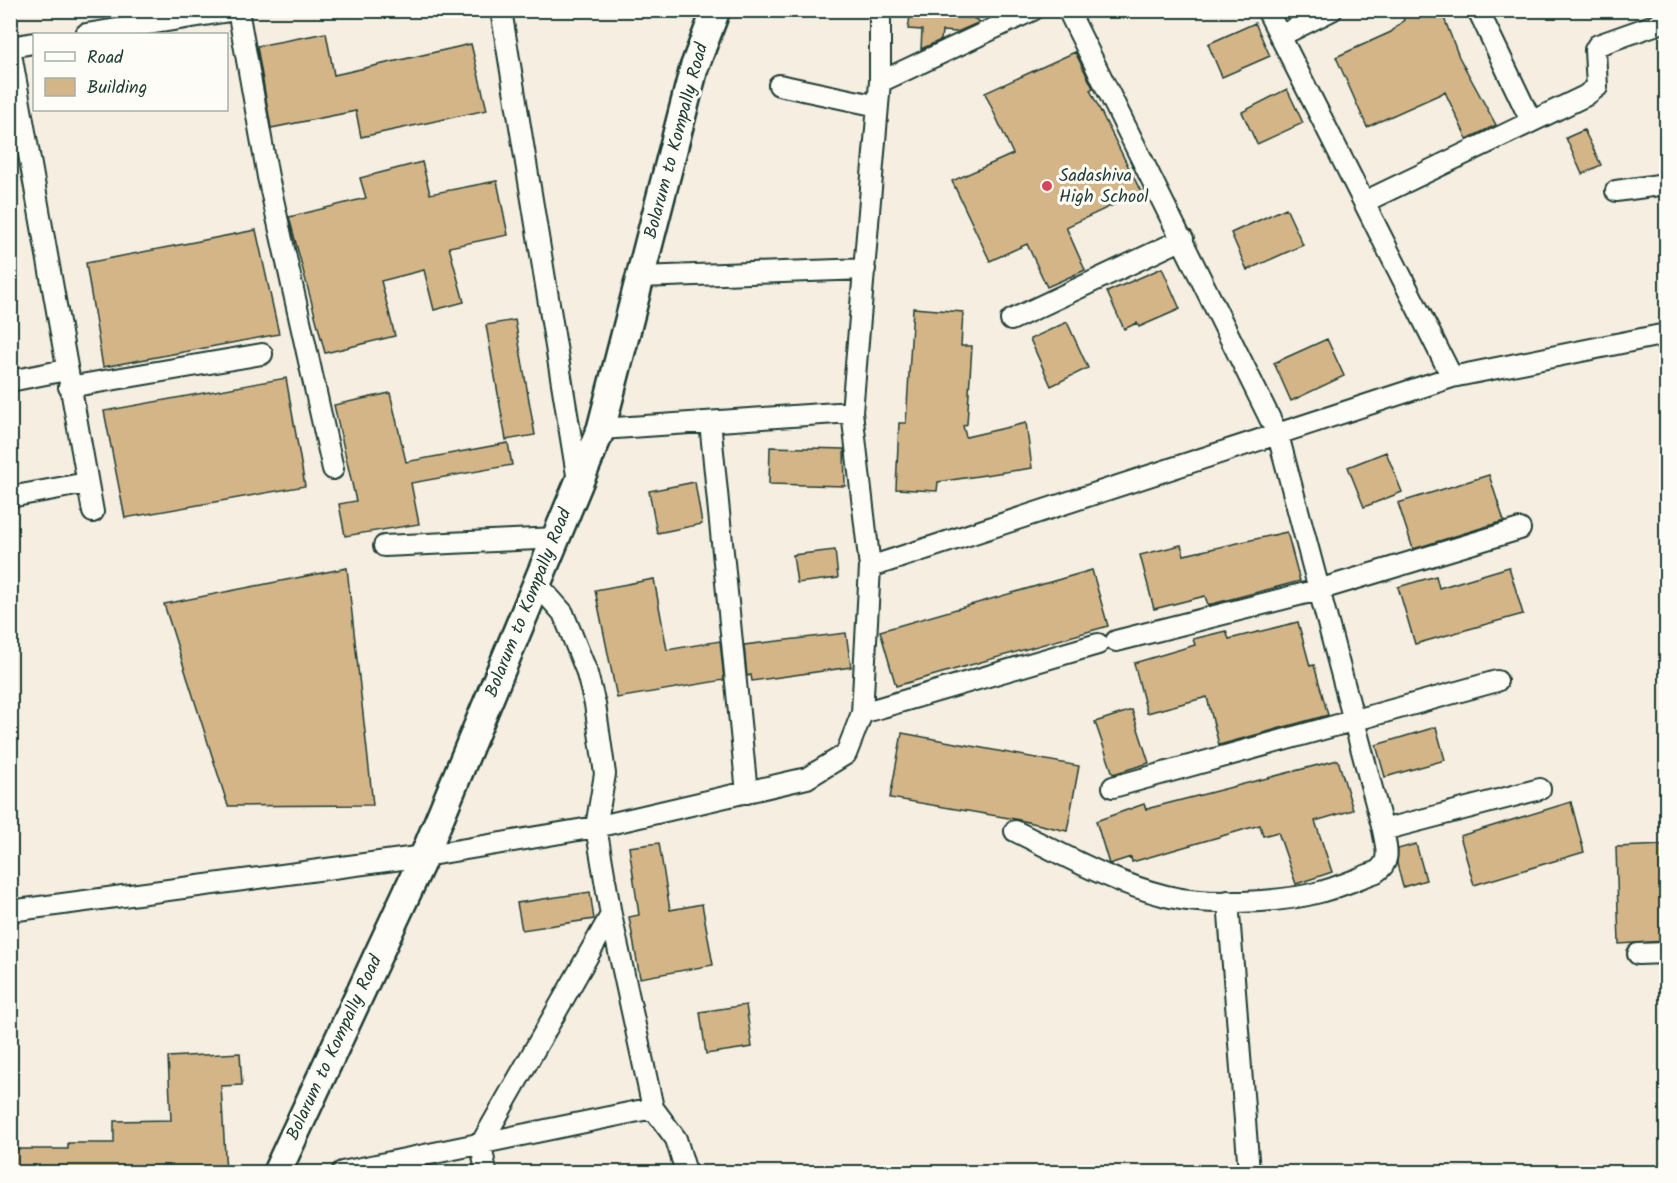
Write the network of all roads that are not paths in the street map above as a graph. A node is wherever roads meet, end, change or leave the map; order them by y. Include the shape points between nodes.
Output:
1 (237, 10) edge
2 (501, 10) edge
3 (716, 10) edge
4 (880, 10) edge
5 (1034, 10) edge
6 (1068, 10) edge
7 (1267, 10) edge
8 (1332, 10) edge
9 (1478, 10) edge
10 (1666, 21) edge
11 (92, 33) edge
12 (1280, 36) junction
13 (33, 43) edge
14 (10, 47) edge
15 (880, 82) junction
16 (779, 85) dead end
17 (878, 106) junction
18 (1531, 122) junction
19 (1666, 184) edge
20 (1616, 191) dead end
21 (1364, 202) junction
22 (1183, 239) junction
23 (865, 269) junction
24 (640, 277) junction
25 (1011, 320) dead end
26 (1666, 334) edge
27 (262, 354) dead end
28 (1452, 377) junction
29 (68, 379) junction
30 (10, 381) edge
31 (852, 412) junction
32 (710, 422) junction
33 (601, 429) junction
34 (1278, 435) junction
35 (333, 469) dead end
36 (578, 481) junction
37 (87, 483) junction
38 (10, 497) edge
39 (93, 512) dead end
40 (1520, 529) dead end
41 (558, 538) junction
42 (384, 546) dead end
43 (870, 567) junction
44 (538, 585) junction
45 (1318, 590) junction
46 (1497, 681) dead end
47 (862, 713) junction
48 (1353, 721) junction
49 (1113, 787) dead end
50 (1540, 789) dead end
51 (747, 793) junction
52 (596, 827) junction
53 (1383, 830) junction
54 (1016, 831) dead end
55 (424, 856) junction
56 (1228, 901) junction
57 (10, 911) edge
58 (611, 915) junction
59 (1666, 953) edge
60 (1638, 954) dead end
61 (653, 1108) junction
62 (481, 1144) junction
63 (277, 1173) edge
64 (342, 1173) edge
65 (486, 1173) edge
66 (686, 1173) edge
67 (1249, 1173) edge

1 - 11 street
1 - 35 street via 268,177
2 - 36 street
3 - 24 main road, Bolarum to Kompally Road via 694,68
4 - 15 street
5 - 15 street
6 - 22 street
7 - 12 street
8 - 12 street
9 - 18 street
10 - 18 street via 1598,45 1594,50 1597,87
12 - 21 street
13 - 14 street
14 - 29 street
15 - 17 street
16 - 17 street
17 - 23 street
18 - 21 street
19 - 20 street
21 - 28 street
22 - 25 street
22 - 34 street
23 - 24 street
23 - 31 street
24 - 33 main road, Bolarum to Kompally Road
26 - 28 street
27 - 29 street
28 - 34 street
29 - 30 street
29 - 37 street
31 - 32 street
31 - 43 street
32 - 33 street
32 - 51 street
33 - 36 main road, Bolarum to Kompally Road
34 - 43 street
34 - 45 street
36 - 41 main road, Bolarum to Kompally Road
37 - 38 street
37 - 39 street
40 - 45 street
41 - 42 street
41 - 44 main road, Bolarum to Kompally Road
43 - 47 street
44 - 52 street via 563,613 595,704 605,774
44 - 55 main road, Bolarum to Kompally Road
45 - 47 street via 1107,643
45 - 48 street
46 - 48 street
47 - 51 street via 846,754 807,778
48 - 49 street
48 - 53 street
50 - 53 street
51 - 52 street
52 - 55 street
52 - 58 street
53 - 56 street via 1387,860 1376,872 1319,893
54 - 56 street via 1094,871 1167,896
55 - 57 street
55 - 63 main road, Bolarum to Kompally Road
56 - 67 street
58 - 61 street
58 - 62 street
59 - 60 street
61 - 62 street
61 - 66 street via 676,1139
62 - 64 street
62 - 65 street

